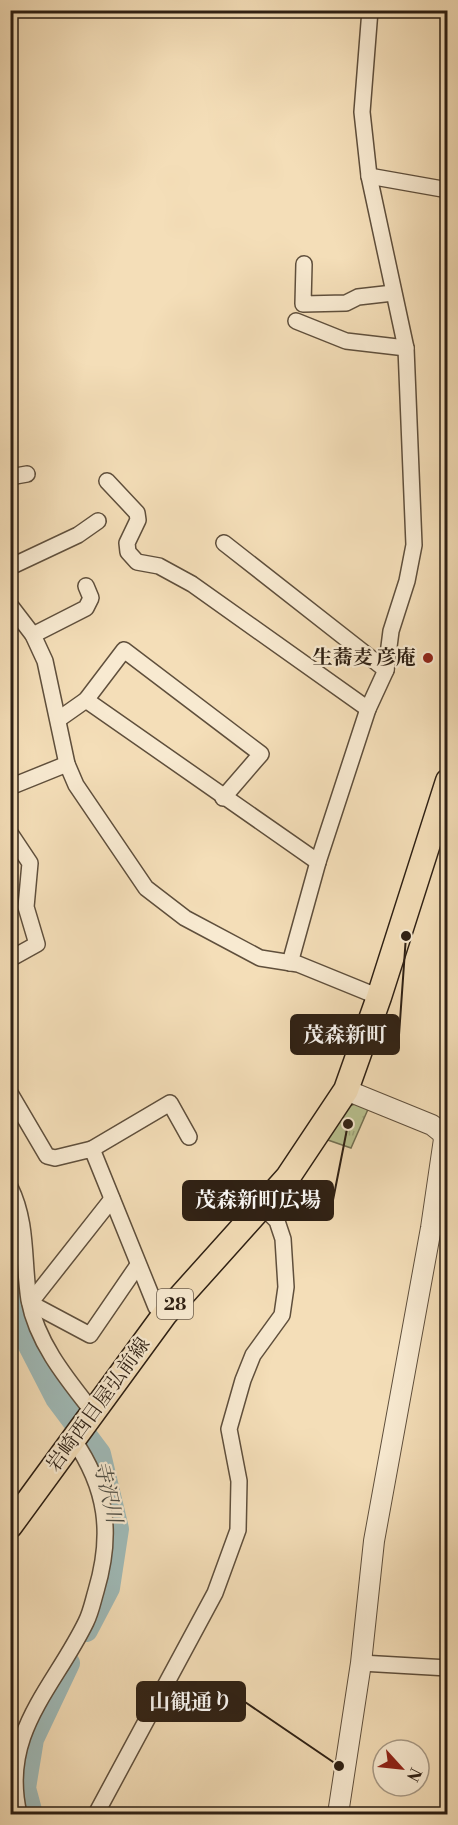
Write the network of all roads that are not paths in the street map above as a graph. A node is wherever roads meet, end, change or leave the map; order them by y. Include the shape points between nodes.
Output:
1 (370, 10) edge
2 (369, 176) junction
3 (447, 190) edge
4 (304, 264) dead end
5 (393, 293) junction
6 (296, 321) dead end
7 (406, 348) junction
8 (27, 474) dead end
9 (10, 477) edge
10 (107, 481) dead end
11 (98, 521) dead end
12 (224, 543) dead end
13 (10, 567) edge
14 (86, 586) dead end
15 (10, 605) edge
16 (33, 634) junction
17 (386, 670) junction
18 (86, 700) junction
19 (368, 709) junction
20 (59, 718) junction
21 (67, 764) junction
22 (447, 781) edge
23 (10, 787) edge
24 (223, 798) junction
25 (10, 833) edge
26 (318, 862) junction
27 (10, 959) edge
28 (290, 963) junction
29 (379, 997) junction
30 (346, 1090) junction
31 (10, 1093) edge
32 (445, 1133) edge
33 (189, 1137) dead end
34 (92, 1149) junction
35 (10, 1187) edge
36 (112, 1199) junction
37 (263, 1207) junction
38 (138, 1265) junction
39 (30, 1303) junction
40 (165, 1314) junction
41 (83, 1425) junction
42 (10, 1526) edge
43 (361, 1663) junction
44 (447, 1668) edge
45 (19, 1815) edge
46 (96, 1815) edge
47 (338, 1815) edge

1 - 2 street via 362,112
2 - 3 street
2 - 5 street
4 - 5 street via 303,304 346,303 358,297
5 - 7 street
6 - 7 street via 346,340
7 - 17 street via 414,545 391,631
8 - 9 street
10 - 19 street via 137,513 138,520 127,543 128,552 137,562 159,566 192,584
11 - 13 street
12 - 17 street
14 - 16 street via 91,598 86,608
15 - 16 street
16 - 20 street via 45,661
17 - 19 street
18 - 20 street
18 - 24 street
18 - 24 street via 124,650 261,754
19 - 26 street
20 - 21 street
21 - 23 street
21 - 28 street via 76,785 146,888 185,918 260,958
22 - 29 main road, 岩崎西目屋弘前線 / 28
24 - 26 street
25 - 27 street via 30,863 26,906 37,944
26 - 28 street
28 - 29 street
29 - 30 main road, 岩崎西目屋弘前線 / 28
30 - 32 street
30 - 37 main road, 岩崎西目屋弘前線 / 28 via 309,1148
31 - 34 street via 47,1156 55,1158
32 - 43 street via 374,1541
33 - 34 street via 170,1103
34 - 36 street
35 - 39 street via 18,1203 25,1243
36 - 38 street
36 - 39 street
37 - 40 main road, 岩崎西目屋弘前線 / 28
37 - 46 street via 277,1221 283,1239 286,1287 282,1315 253,1355 229,1429 239,1481 238,1530 214,1593
38 - 39 street via 90,1335
38 - 40 street via 156,1307
39 - 41 street
40 - 41 main road, 岩崎西目屋弘前線 / 28
41 - 42 main road, 岩崎西目屋弘前線 / 28
41 - 45 street via 107,1536 101,1574 87,1621 24,1728 14,1795
43 - 44 street
43 - 47 street

